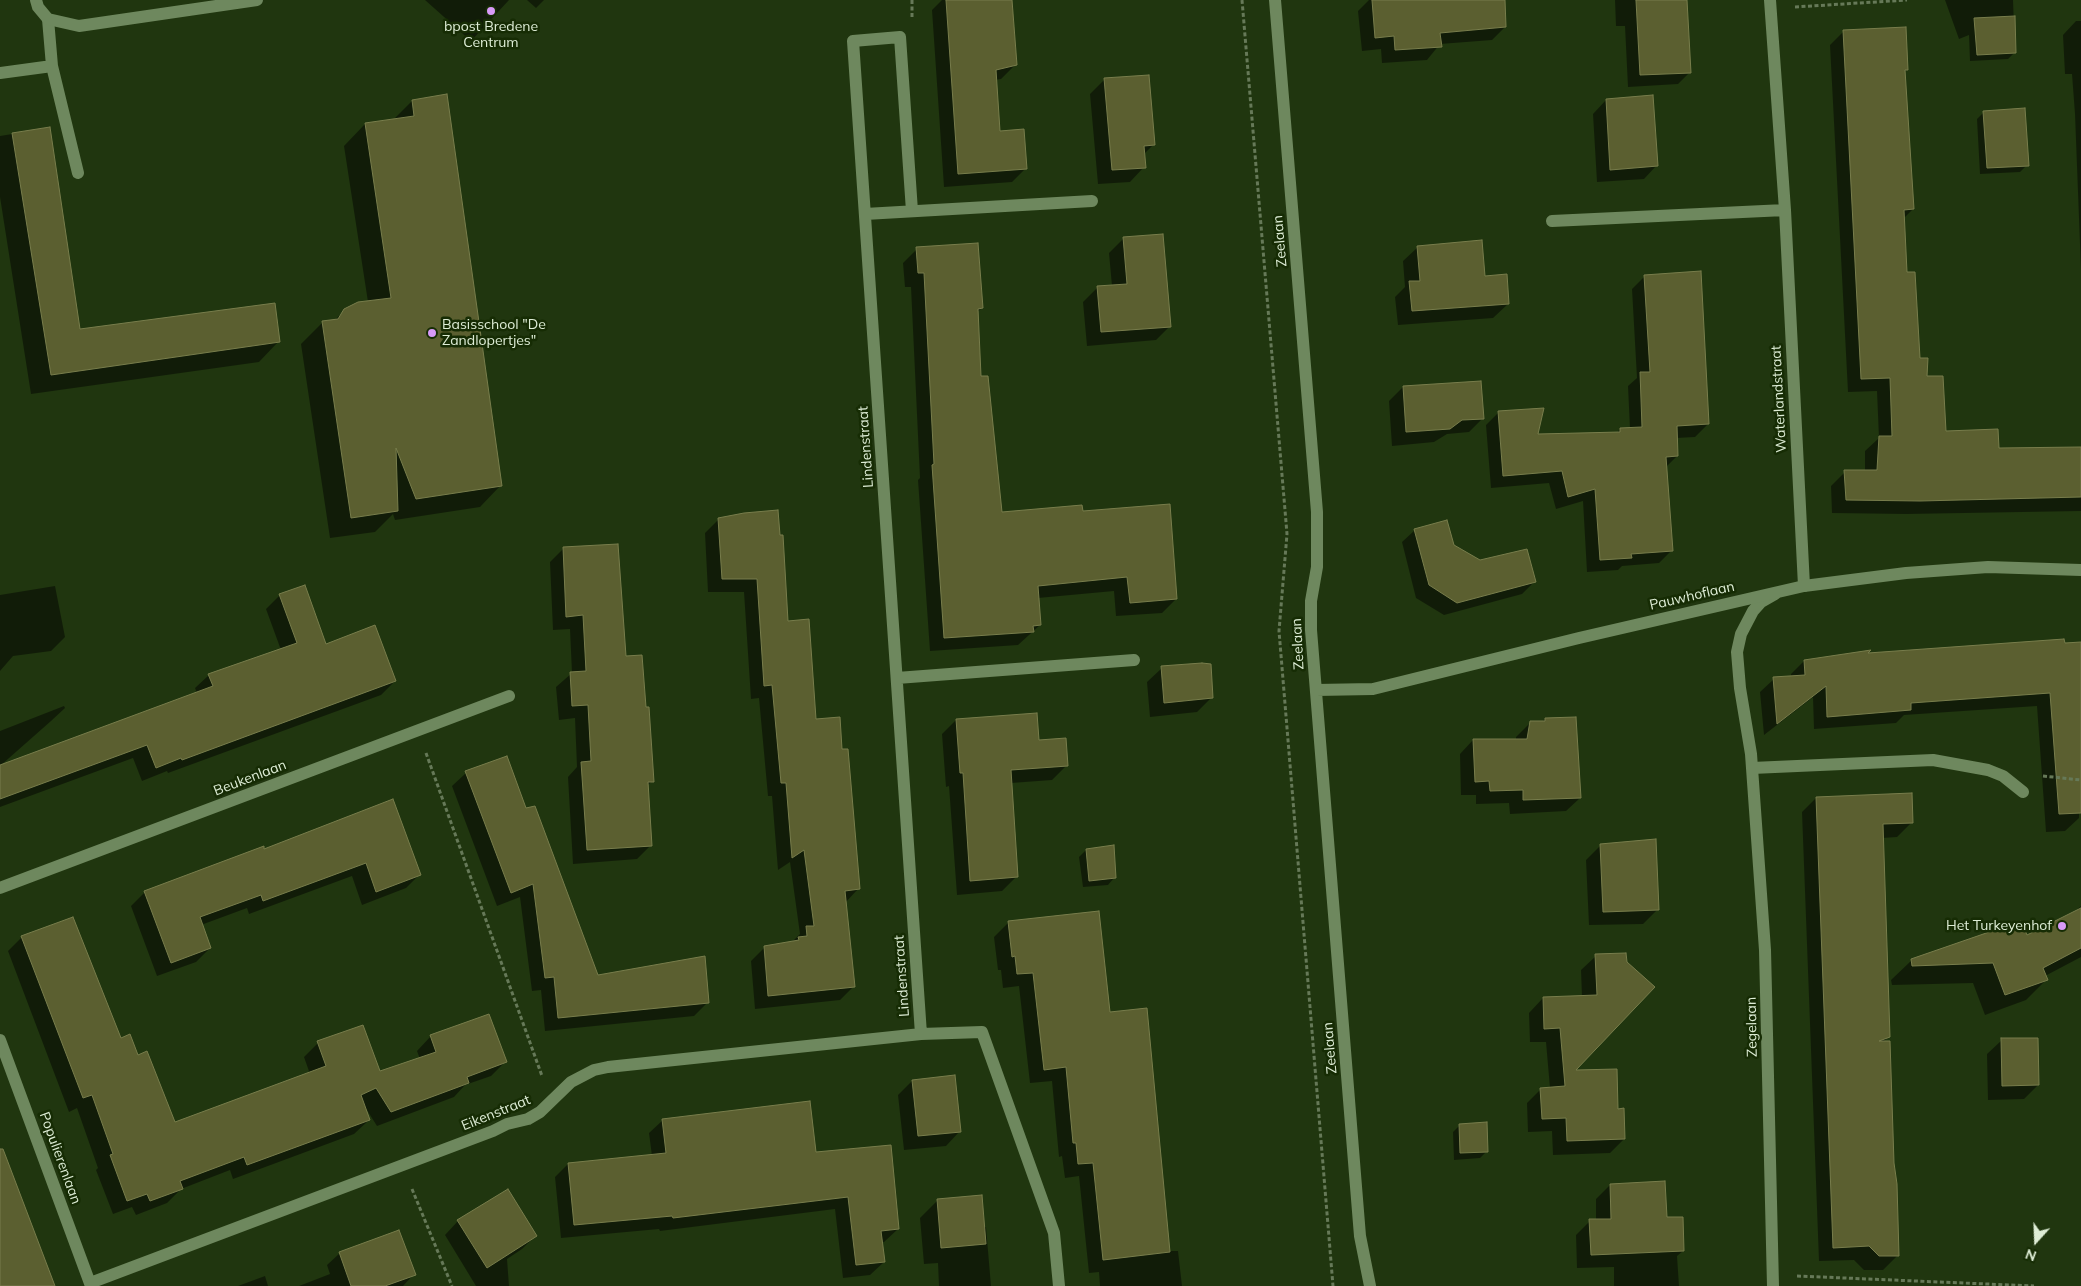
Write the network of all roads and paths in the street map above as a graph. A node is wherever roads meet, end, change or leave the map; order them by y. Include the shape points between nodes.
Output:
1 (36, 0) edge
2 (257, 0) edge
3 (1242, 0) edge
4 (1275, 0) edge
5 (1907, 0) edge
6 (1770, 4) edge
7 (48, 19) junction
8 (52, 66) junction
9 (0, 73) edge
10 (78, 173) dead end
11 (1092, 201) dead end
12 (1785, 210) junction
13 (912, 211) junction
14 (865, 214) junction
15 (1552, 220) dead end
16 (2081, 570) edge
17 (1804, 586) junction
18 (1779, 591) junction
19 (1134, 660) dead end
20 (897, 678) junction
21 (1316, 690) junction
22 (509, 696) dead end
23 (418, 731) junction
24 (1752, 768) junction
25 (2023, 792) dead end
26 (0, 888) edge
27 (921, 1034) junction
28 (0, 1040) edge
29 (550, 1100) junction
30 (402, 1166) junction
31 (1773, 1280) edge
32 (91, 1285) edge
33 (452, 1286) edge
34 (1059, 1286) edge
35 (1333, 1286) edge
36 (1370, 1286) edge
37 (2034, 1286) edge

1 - 7 street
2 - 7 street via 79,26
3 - 35 path via 1287,534 1279,631
4 - 21 street, Zeelaan via 1317,512 1311,630
5 - 6 path
6 - 12 street, Waterlandstraat
7 - 8 street
8 - 9 street
8 - 10 street
11 - 13 street
12 - 15 street
12 - 17 street, Waterlandstraat
13 - 14 street
13 - 14 street, Lindenstraat via 900,37 853,41
14 - 20 street, Lindenstraat
16 - 17 street, Pauwhoflaan via 1988,567
17 - 18 street, Pauwhoflaan
18 - 21 street, Pauwhoflaan via 1373,689
18 - 24 street, Zegelaan via 1761,602 1754,611 1741,634 1737,652
19 - 20 street
20 - 27 street, Lindenstraat
21 - 36 street, Zeelaan via 1360,1236
22 - 23 street, Beukenlaan
23 - 26 street, Beukenlaan
23 - 29 path
24 - 25 street via 1933,760 1988,770 2003,776
24 - 31 street, Zegelaan via 1765,950
27 - 29 street, Eikenstraat via 608,1067 571,1082
27 - 34 street, Lindenstraat via 982,1032 1054,1233
28 - 32 street, Populierenlaan
29 - 30 street, Eikenstraat via 540,1112 528,1119 507,1124
30 - 32 street, Eikenstraat
30 - 33 path
31 - 37 path

